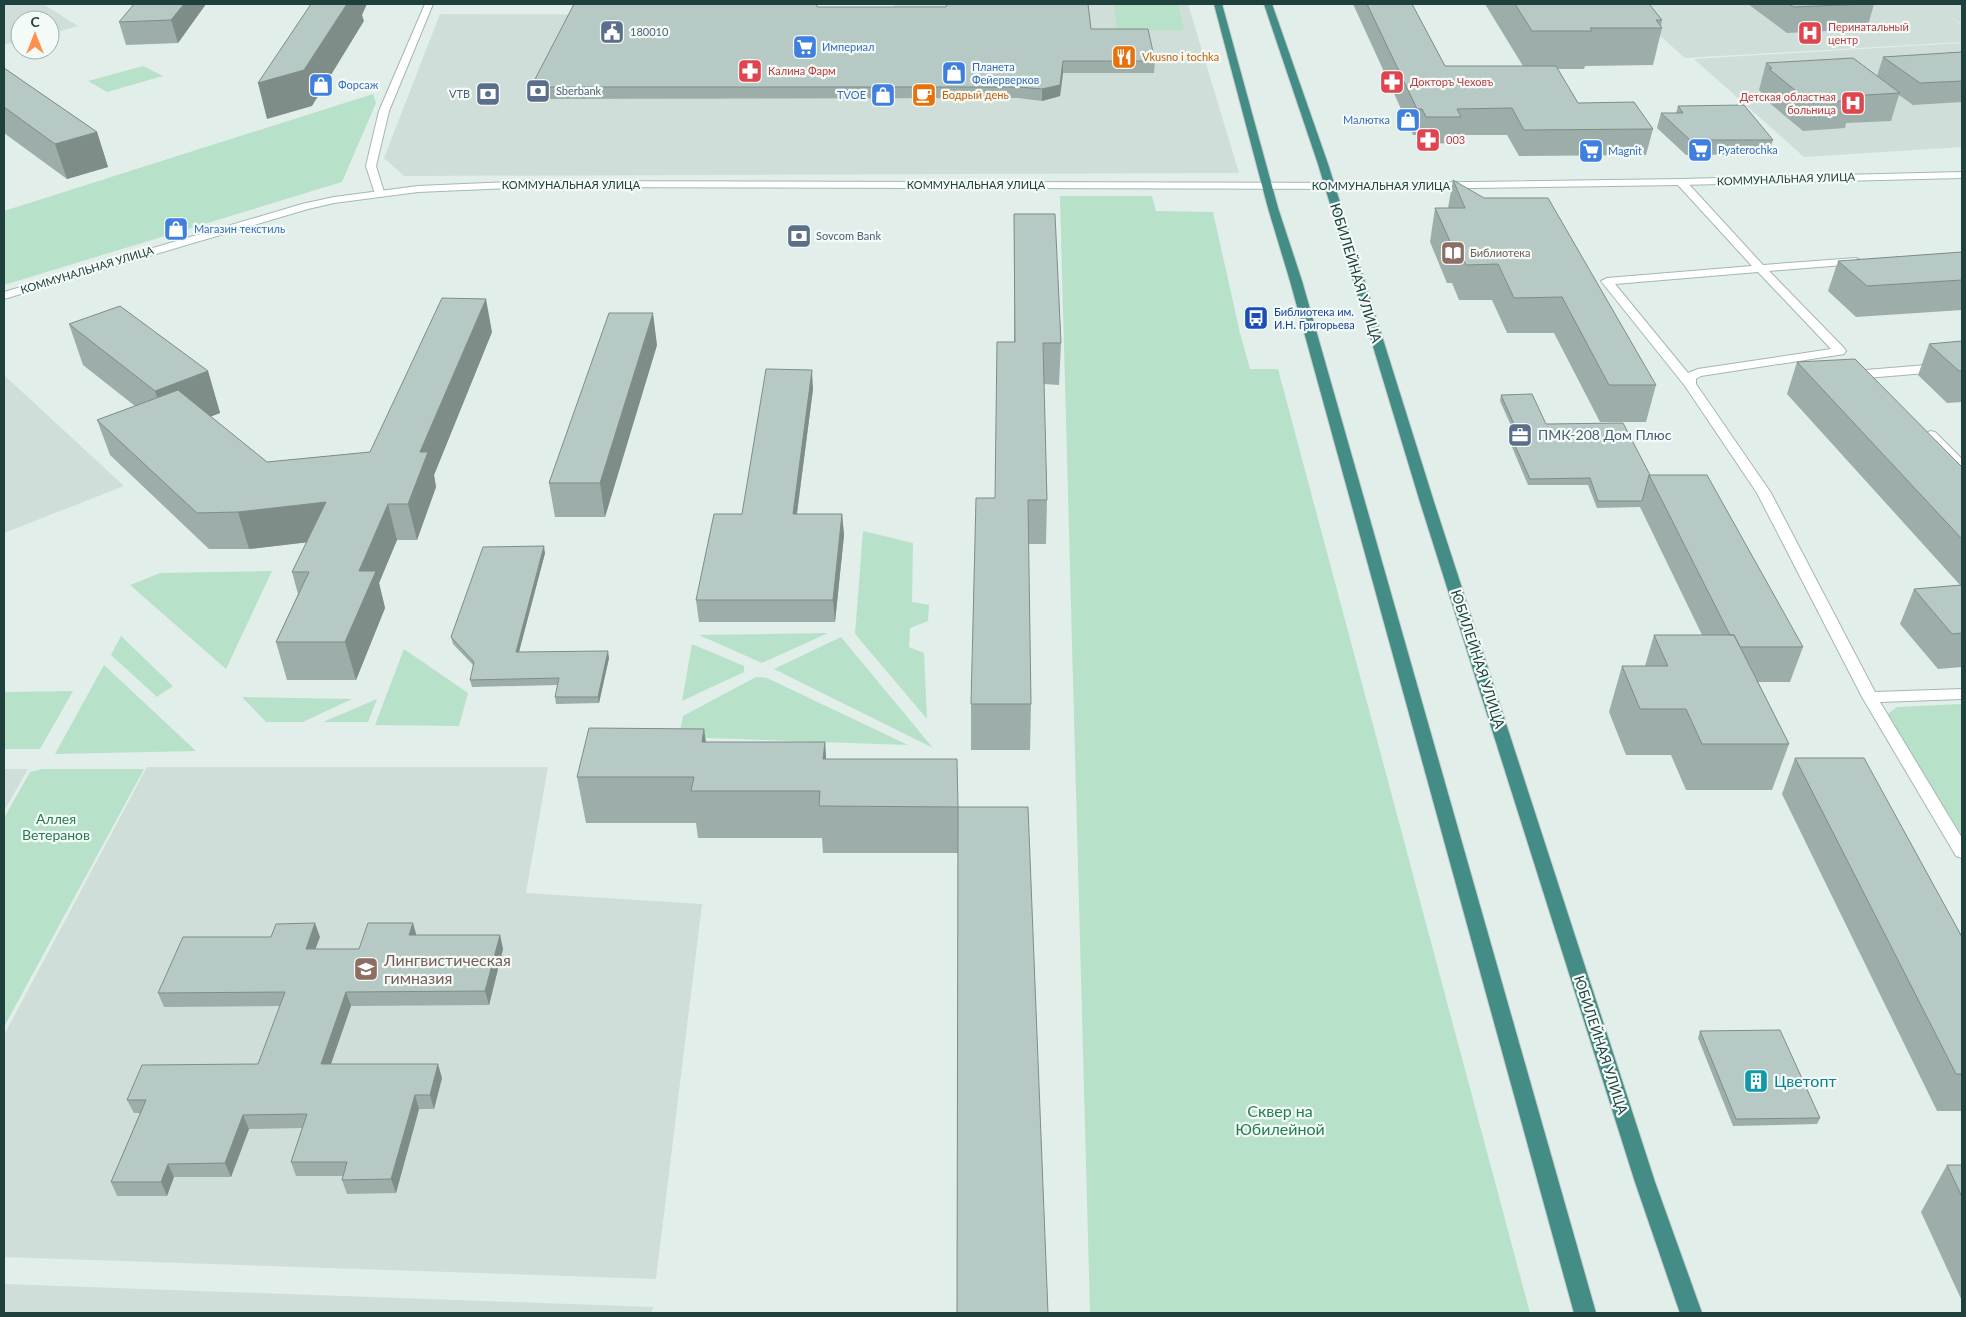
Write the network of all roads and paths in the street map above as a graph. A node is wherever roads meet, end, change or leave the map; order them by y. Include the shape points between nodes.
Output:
1 (429, 4) edge
2 (1218, 4) edge
3 (1268, 4) edge
4 (1962, 175) edge
5 (1681, 182) junction
6 (1267, 186) junction
7 (1328, 186) junction
8 (379, 192) junction
9 (1866, 261) edge
10 (1760, 268) junction
11 (4, 296) edge
12 (1840, 351) junction
13 (1962, 366) edge
14 (1859, 368) junction
15 (1690, 384) junction
16 (1879, 387) edge
17 (1921, 426) edge
18 (1962, 466) edge
19 (1962, 694) edge
20 (1870, 697) junction
21 (1962, 852) edge
22 (1585, 1313) edge
23 (1691, 1313) edge

1 - 8 street via 384,111 371,166
2 - 6 highway
3 - 7 highway, ЮБИЛЕЙНАЯ УЛИЦА
4 - 5 street, КОММУНАЛЬНАЯ УЛИЦА
5 - 7 street, КОММУНАЛЬНАЯ УЛИЦА
5 - 10 street
6 - 7 street, КОММУНАЛЬНАЯ УЛИЦА
6 - 8 street, КОММУНАЛЬНАЯ УЛИЦА via 532,184
6 - 22 highway
7 - 23 highway, ЮБИЛЕЙНАЯ УЛИЦА via 1639,1163
8 - 11 street, КОММУНАЛЬНАЯ УЛИЦА via 306,206
9 - 10 street
10 - 12 street
10 - 15 street via 1607,281
12 - 14 street
12 - 15 street via 1698,373 1690,377
13 - 14 street
14 - 16 street
15 - 20 street via 1764,493
17 - 18 street
19 - 20 street
20 - 21 street

